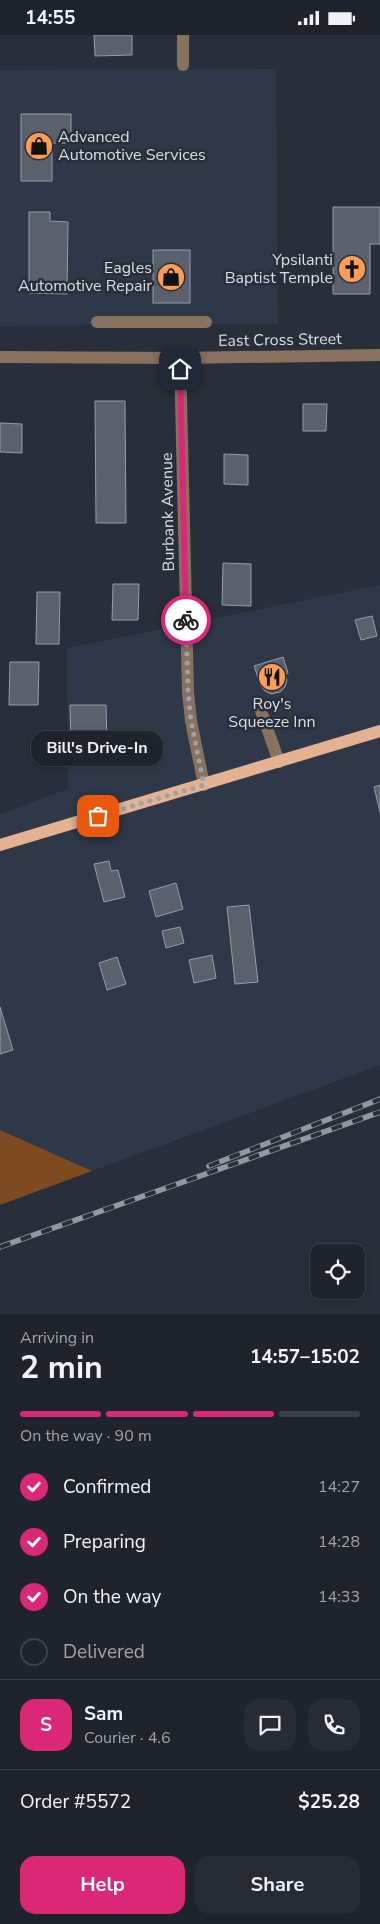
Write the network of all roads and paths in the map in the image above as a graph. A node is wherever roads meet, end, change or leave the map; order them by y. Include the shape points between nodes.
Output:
1 (183, 35) edge
2 (182, 65) dead end
3 (97, 322) dead end
4 (206, 322) dead end
5 (380, 355) edge
6 (0, 357) edge
7 (180, 358) junction
8 (259, 705) dead end
9 (380, 731) edge
10 (279, 762) junction
11 (204, 785) junction
12 (0, 845) edge

1 - 2 street
3 - 4 street
5 - 7 street, East Cross Street
6 - 7 street, East Cross Street
7 - 11 street, Burbank Avenue via 188,692
8 - 10 street
9 - 10 main road
10 - 11 main road
11 - 12 main road

